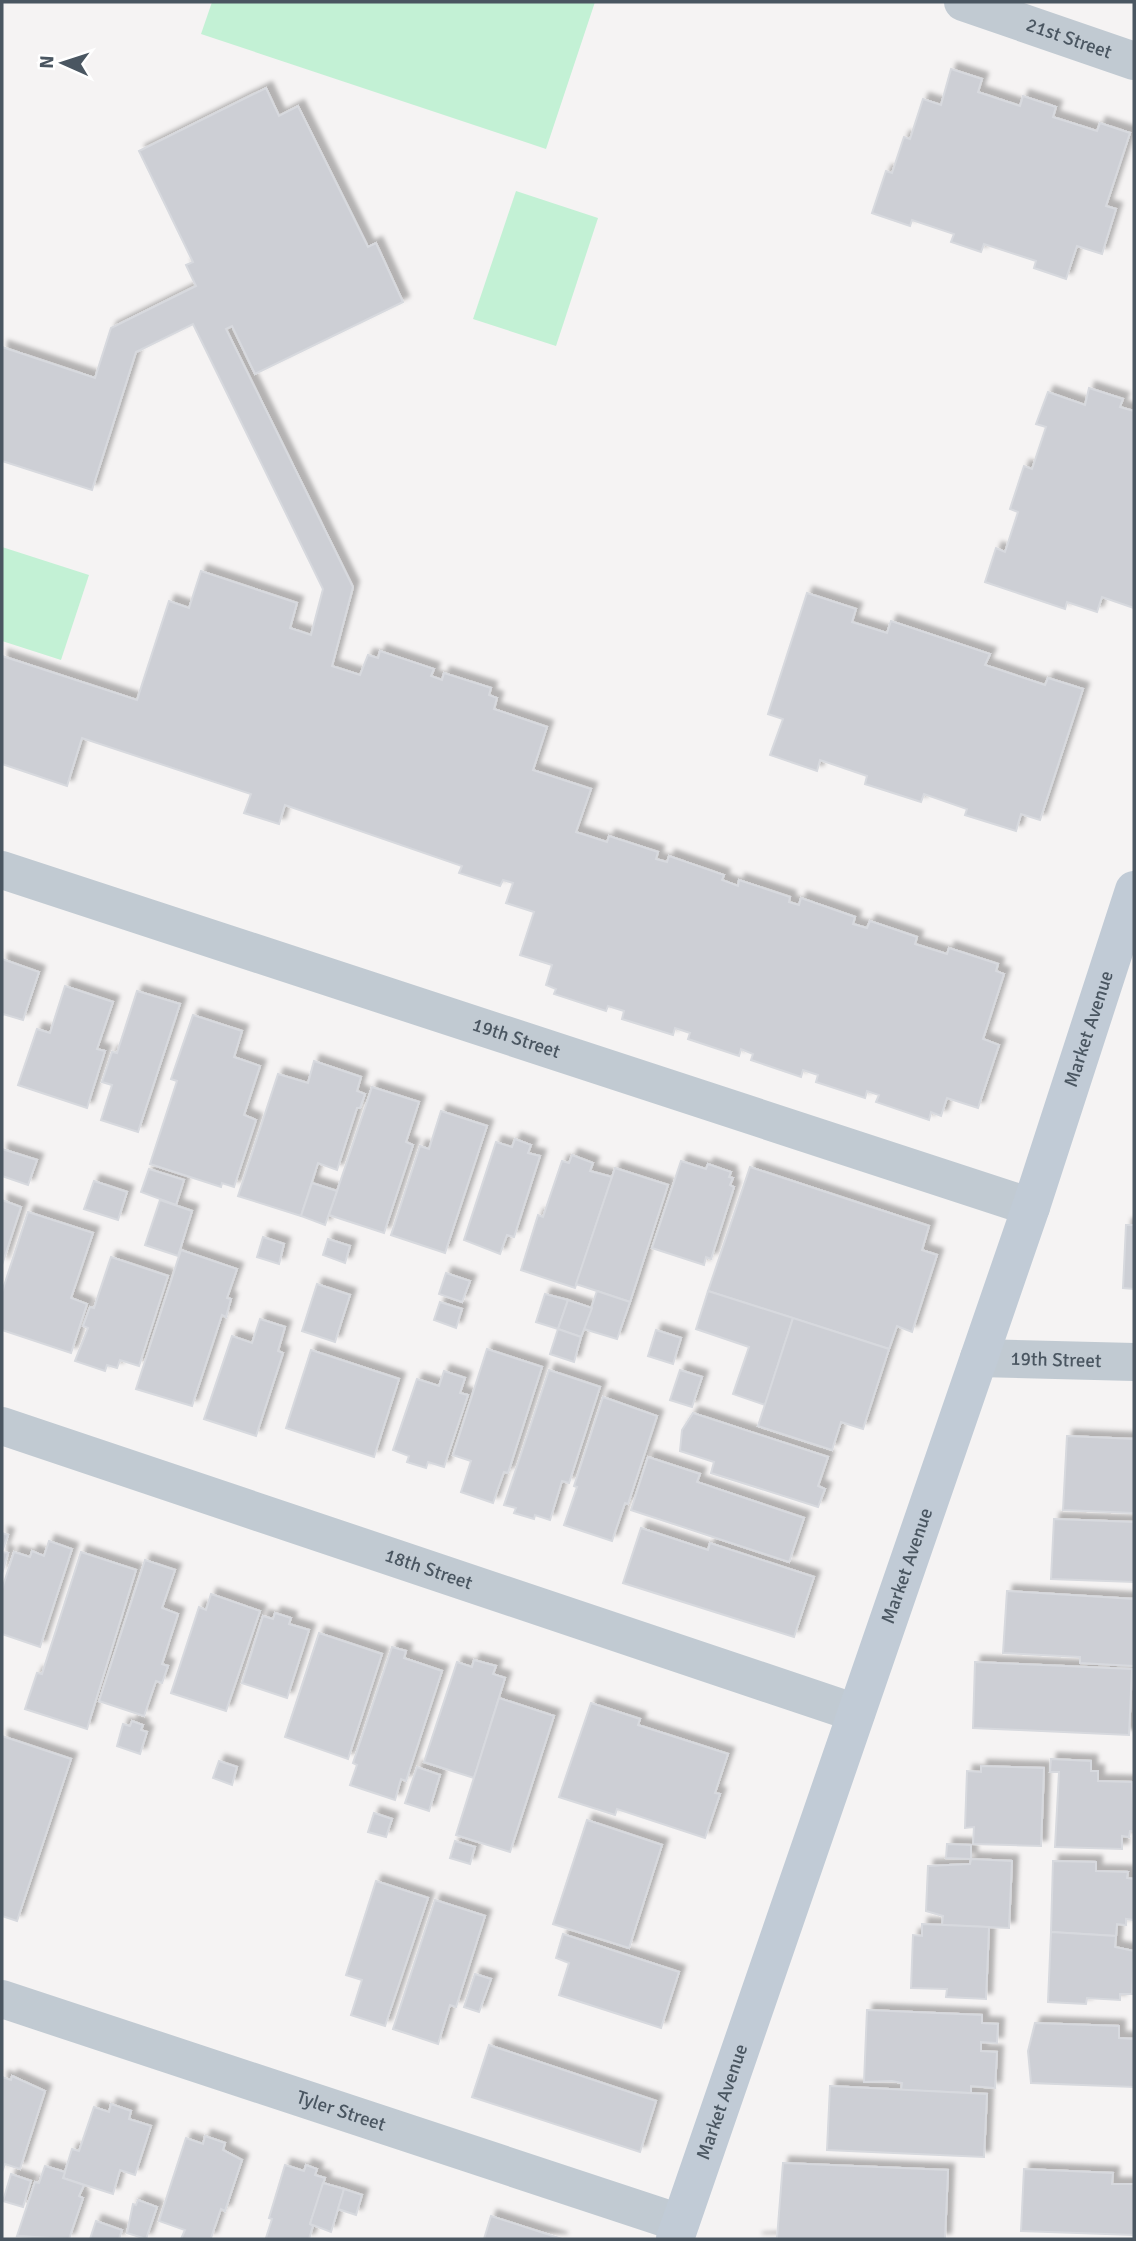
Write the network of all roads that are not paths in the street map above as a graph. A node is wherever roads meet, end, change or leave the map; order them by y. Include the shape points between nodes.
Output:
1 (963, 2) edge
2 (1134, 61) edge
3 (2, 870) edge
4 (1134, 890) edge
5 (1031, 1207) junction
6 (979, 1358) junction
7 (1134, 1362) edge
8 (2, 1426) edge
9 (856, 1713) junction
10 (2, 1999) edge
11 (677, 2231) edge

1 - 2 street, 21st Street
3 - 5 street, 19th Street
4 - 5 street, Market Avenue
5 - 6 street, Market Avenue
6 - 7 street, 19th Street
6 - 9 street, Market Avenue
8 - 9 street, 18th Street
9 - 11 street, Market Avenue
10 - 11 street, Tyler Street

